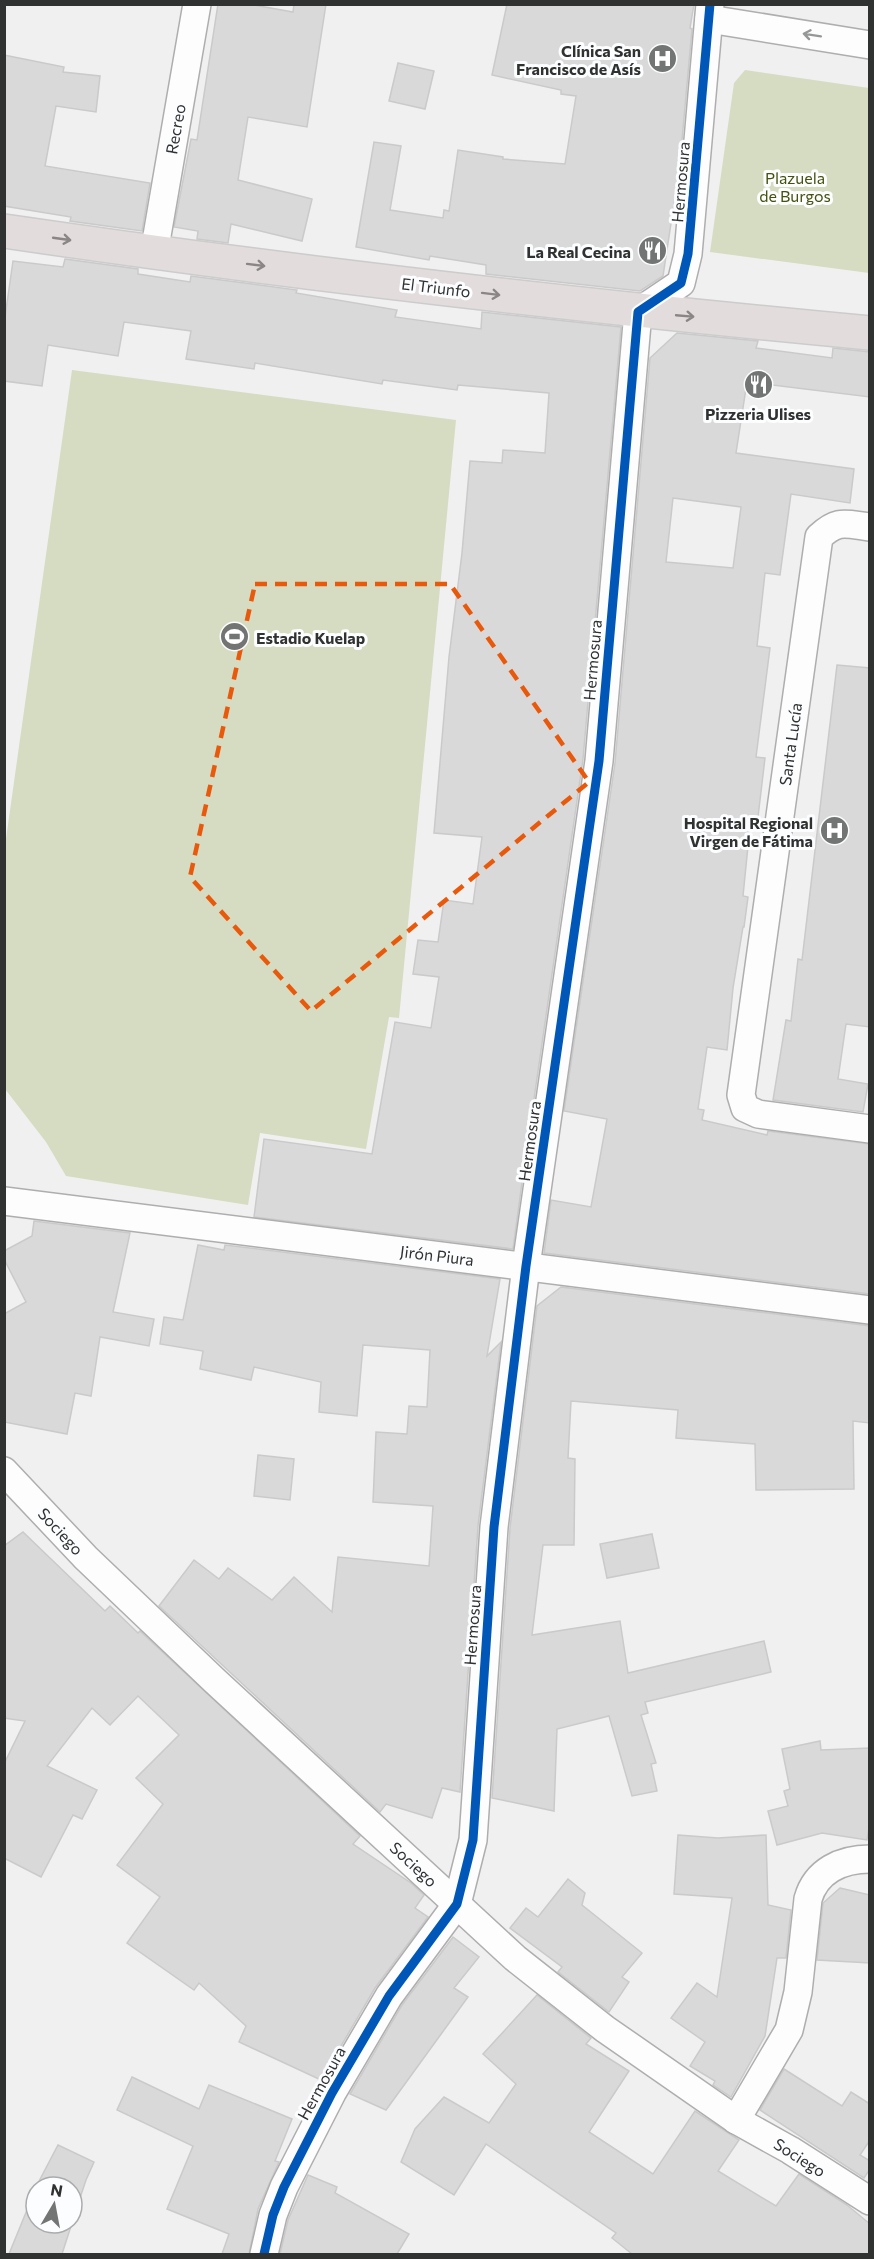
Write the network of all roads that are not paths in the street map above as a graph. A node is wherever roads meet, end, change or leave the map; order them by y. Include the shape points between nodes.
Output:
1 (197, 4) edge
2 (710, 12) edge
3 (870, 45) edge
4 (4, 231) edge
5 (154, 253) junction
6 (638, 312) junction
7 (870, 333) edge
8 (870, 527) edge
9 (870, 1129) edge
10 (4, 1201) edge
11 (526, 1266) junction
12 (870, 1310) edge
13 (4, 1471) edge
14 (870, 1859) edge
15 (457, 1904) junction
16 (736, 2120) junction
17 (870, 2201) edge
18 (264, 2254) edge

1 - 5 street, Recreo
3 -> 2 street
2 - 6 street, Hermosura via 688,254 681,283
4 -> 5 highway, El Triunfo
5 -> 6 highway, El Triunfo
6 -> 7 highway, El Triunfo
6 - 11 street, Hermosura via 598,761
8 - 9 street, Santa Lucía via 830,526 819,537 741,1095 745,1108 758,1114
10 - 11 street, Jirón Piura
11 - 12 street, Jirón Piura
11 - 15 street, Hermosura via 494,1527 473,1840
13 - 15 street, Sociego via 95,1566 215,1681
14 - 16 street via 831,1867 811,1888 798,1992 789,2030
15 - 16 street, Sociego via 515,1958 605,2029
15 - 18 street, Hermosura via 389,1996 332,2093 284,2187
16 - 17 street, Sociego

